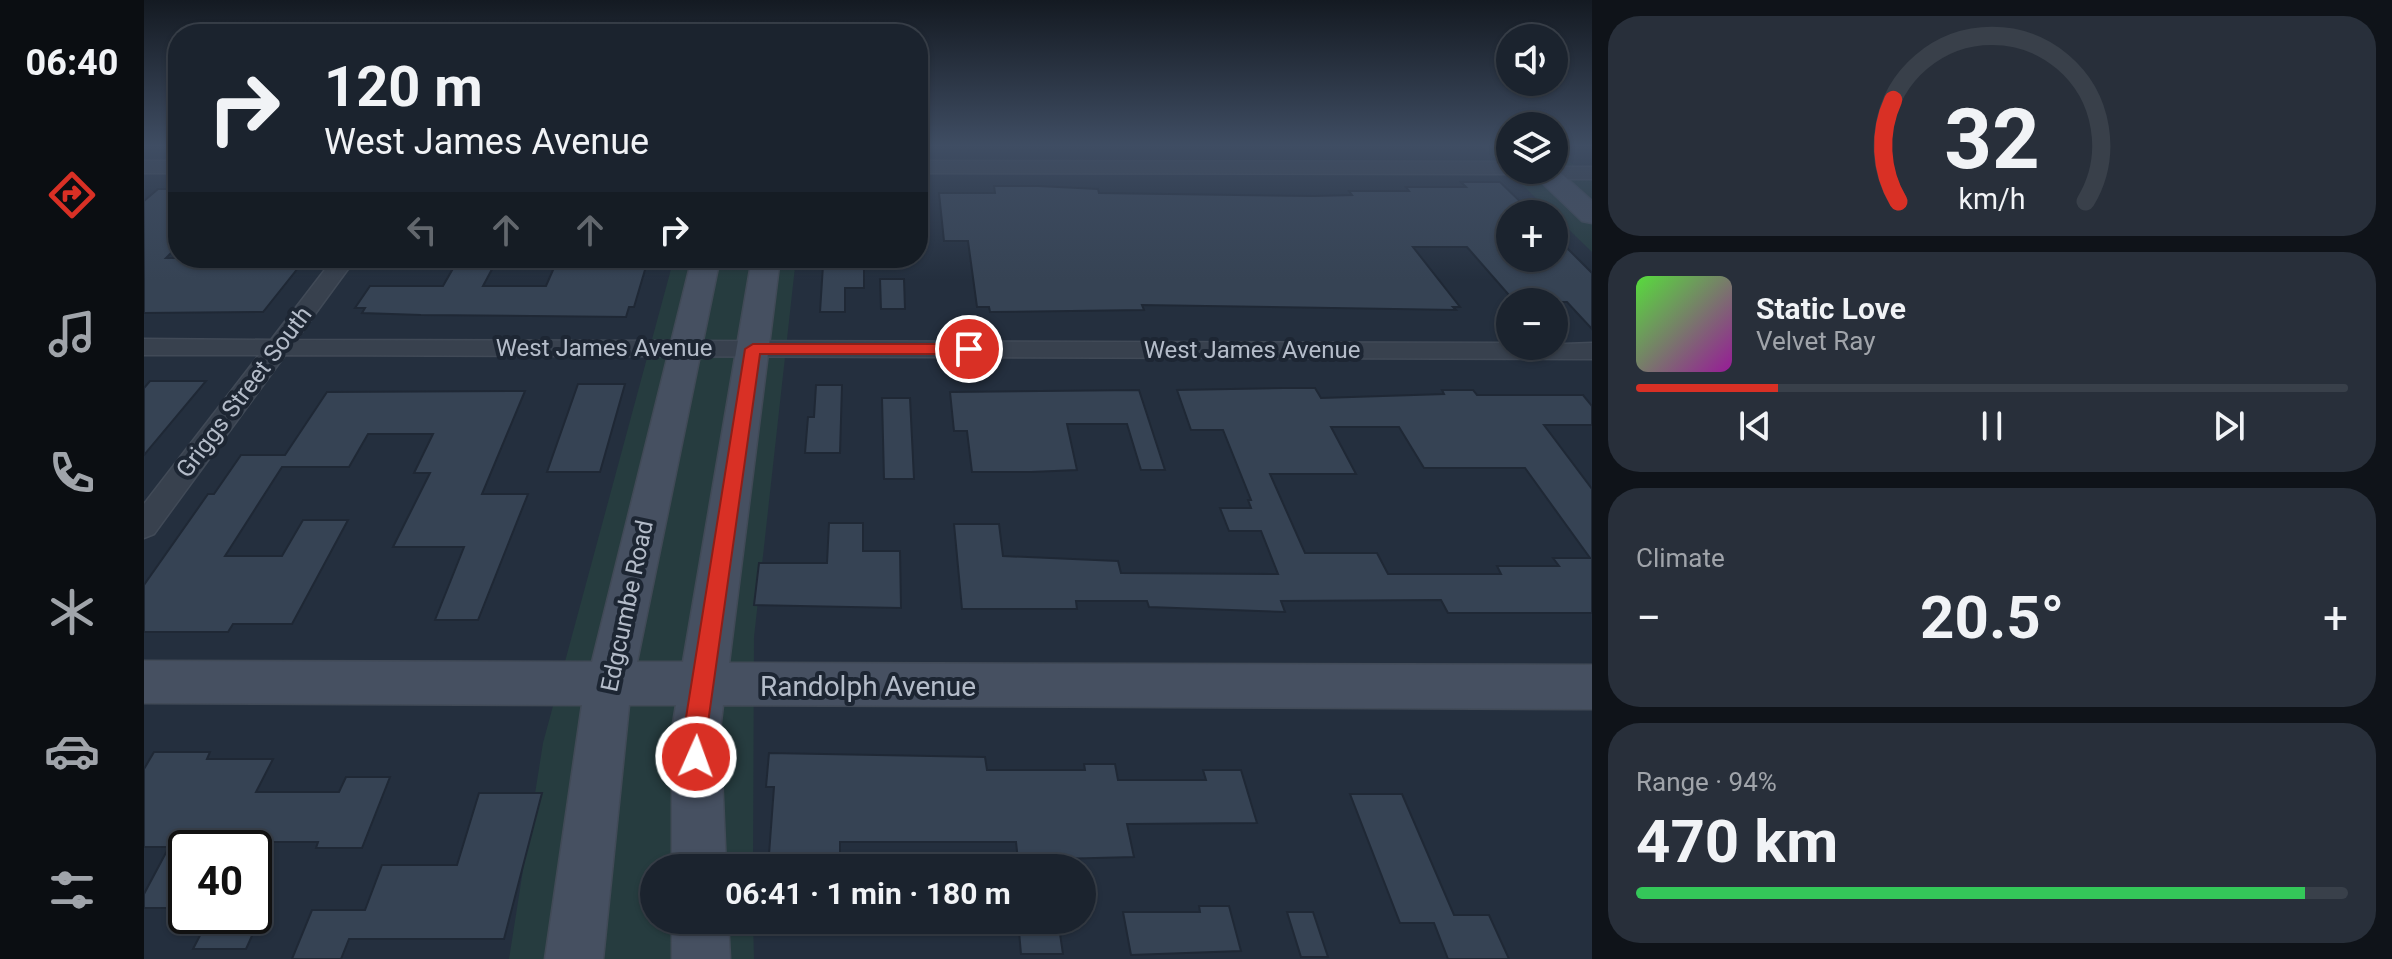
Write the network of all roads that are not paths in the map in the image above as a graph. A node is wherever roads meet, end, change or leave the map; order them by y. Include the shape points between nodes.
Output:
1 (1565, 191) edge
2 (1592, 215) edge
3 (337, 268) edge
4 (704, 268) edge
5 (765, 268) edge
6 (144, 347) edge
7 (278, 347) junction
8 (685, 348) junction
9 (753, 349) junction
10 (1592, 351) edge
11 (144, 526) edge
12 (144, 682) edge
13 (610, 684) junction
14 (703, 685) junction
15 (1592, 687) edge
16 (699, 854) edge
17 (700, 934) edge
18 (574, 959) edge
19 (701, 959) edge

1 - 2 street
3 - 7 street, Griggs Street South
4 - 8 street, Edgcumbe Road
5 - 9 street
6 - 7 street, West James Avenue
7 - 8 street, West James Avenue
7 - 11 street, Griggs Street South
8 - 9 street, West James Avenue
8 - 13 street, Edgcumbe Road
9 - 10 street, West James Avenue
9 - 14 street
12 - 13 street, Randolph Avenue
13 - 14 street, Randolph Avenue
13 - 18 street, Edgcumbe Road
14 - 15 street, Randolph Avenue
14 - 16 street via 696,730
17 - 19 street

